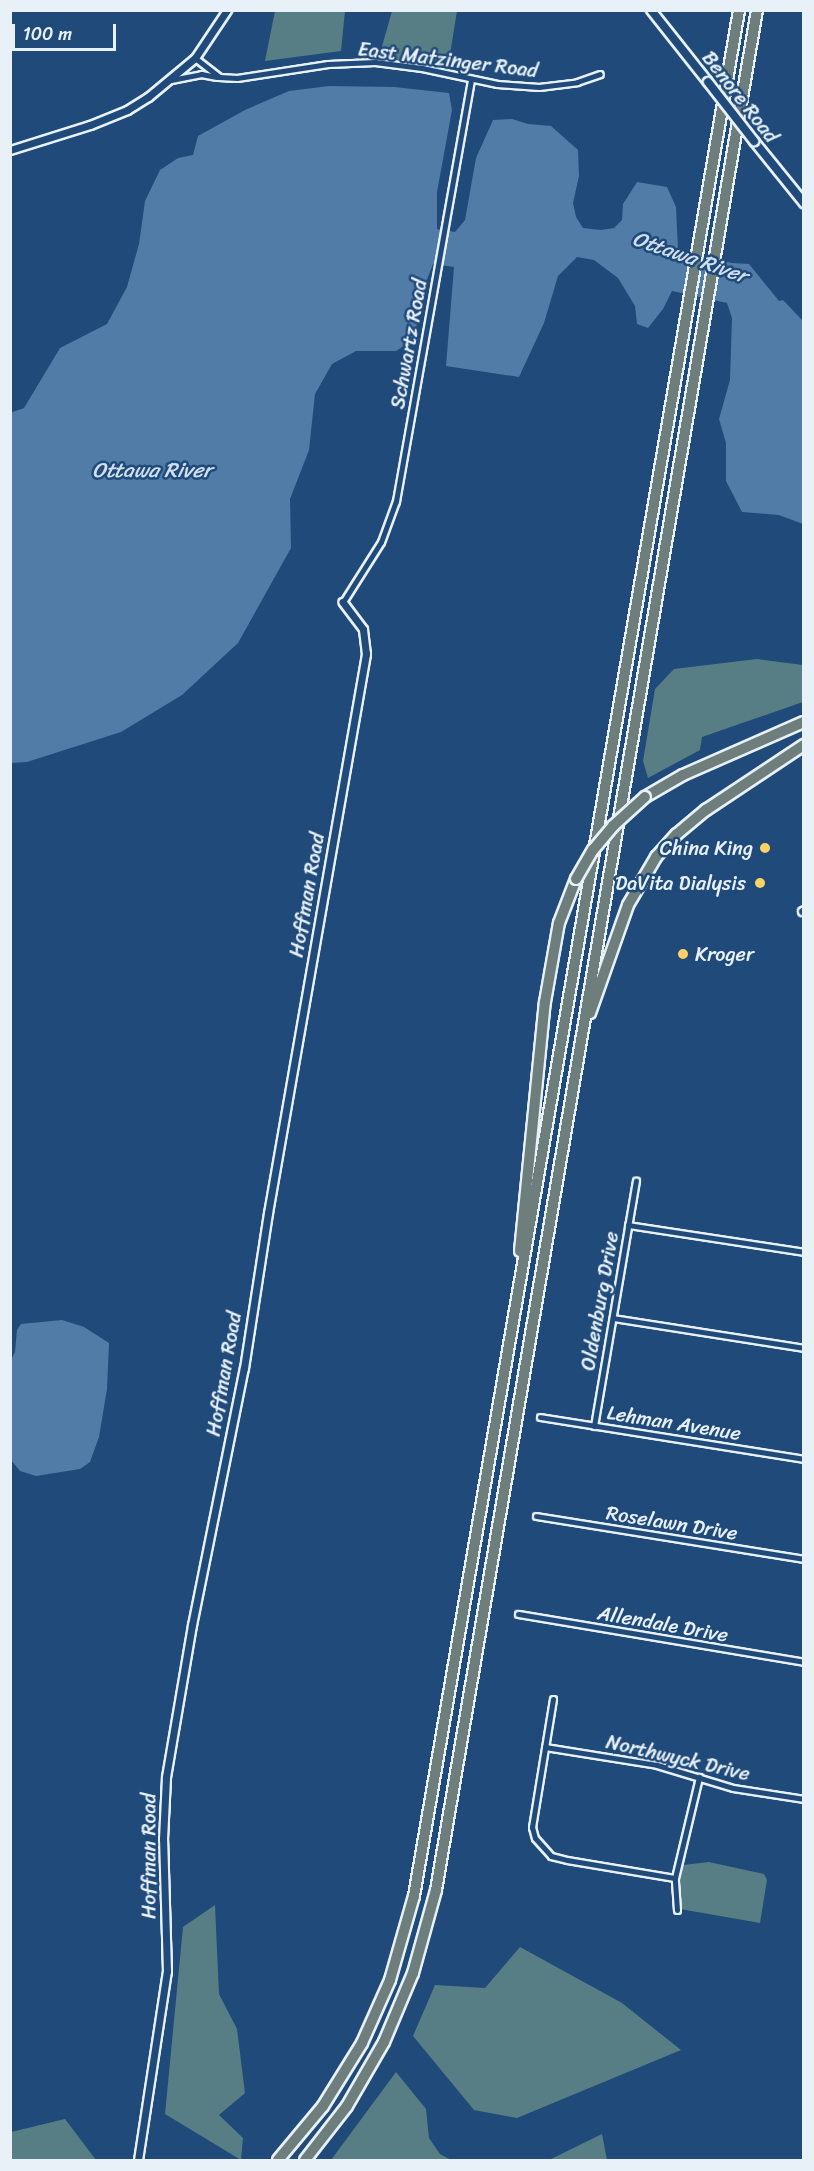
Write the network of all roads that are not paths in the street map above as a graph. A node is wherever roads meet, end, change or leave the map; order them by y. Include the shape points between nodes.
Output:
1 (227, 10) edge
2 (739, 10) edge
3 (757, 10) edge
4 (652, 12) edge
5 (195, 58) junction
6 (600, 74) dead end
7 (219, 77) junction
8 (171, 80) junction
9 (471, 80) junction
10 (10, 150) edge
11 (804, 203) edge
12 (343, 602) joint
13 (804, 722) edge
14 (804, 745) edge
15 (580, 1039) junction
16 (636, 1181) dead end
17 (628, 1225) junction
18 (804, 1252) edge
19 (613, 1318) junction
20 (514, 1322) junction
21 (804, 1348) edge
22 (540, 1418) dead end
23 (594, 1426) junction
24 (804, 1459) edge
25 (536, 1516) dead end
26 (804, 1559) edge
27 (518, 1614) dead end
28 (804, 1662) edge
29 (553, 1698) dead end
30 (545, 1747) junction
31 (699, 1777) junction
32 (804, 1799) edge
33 (675, 1878) junction
34 (677, 1910) dead end
35 (138, 2160) edge
36 (278, 2160) edge
37 (305, 2160) edge

1 - 5 street
2 - 20 highway
3 - 15 highway
4 - 11 main road, Benore Road, bridge
5 - 7 street
5 - 8 street
6 - 9 street, East Matzinger Road via 577,82 539,87
7 - 8 street, East Matzinger Road via 201,74
7 - 9 street, East Matzinger Road via 237,78 328,63 375,63 422,68
8 - 10 street via 127,110
9 - 12 street, Schwartz Road via 396,501 381,542
12 - 35 street, Hoffman Road via 363,629 366,654 267,1214 244,1368 166,1777 162,1839 167,1971
13 - 20 highway, bridge via 683,775 645,797 613,826 576,879 559,923 545,1002
14 - 15 highway via 706,810 656,857 628,905
15 - 37 highway via 433,1902 413,1973 387,2036 346,2106
16 - 17 street, Oldenburg Drive
17 - 18 street
17 - 19 street, Oldenburg Drive
19 - 21 street
19 - 23 street, Oldenburg Drive
20 - 36 highway via 409,1920 385,1992 359,2048 330,2096
22 - 23 street, Lehman Avenue
23 - 24 street, Lehman Avenue
25 - 26 street, Roselawn Drive
27 - 28 street, Allendale Drive
29 - 30 street
30 - 31 street, Northwyck Drive via 657,1765
30 - 33 street via 532,1827 542,1849 567,1860
31 - 32 street, Northwyck Drive via 733,1788
31 - 33 street
33 - 34 street

